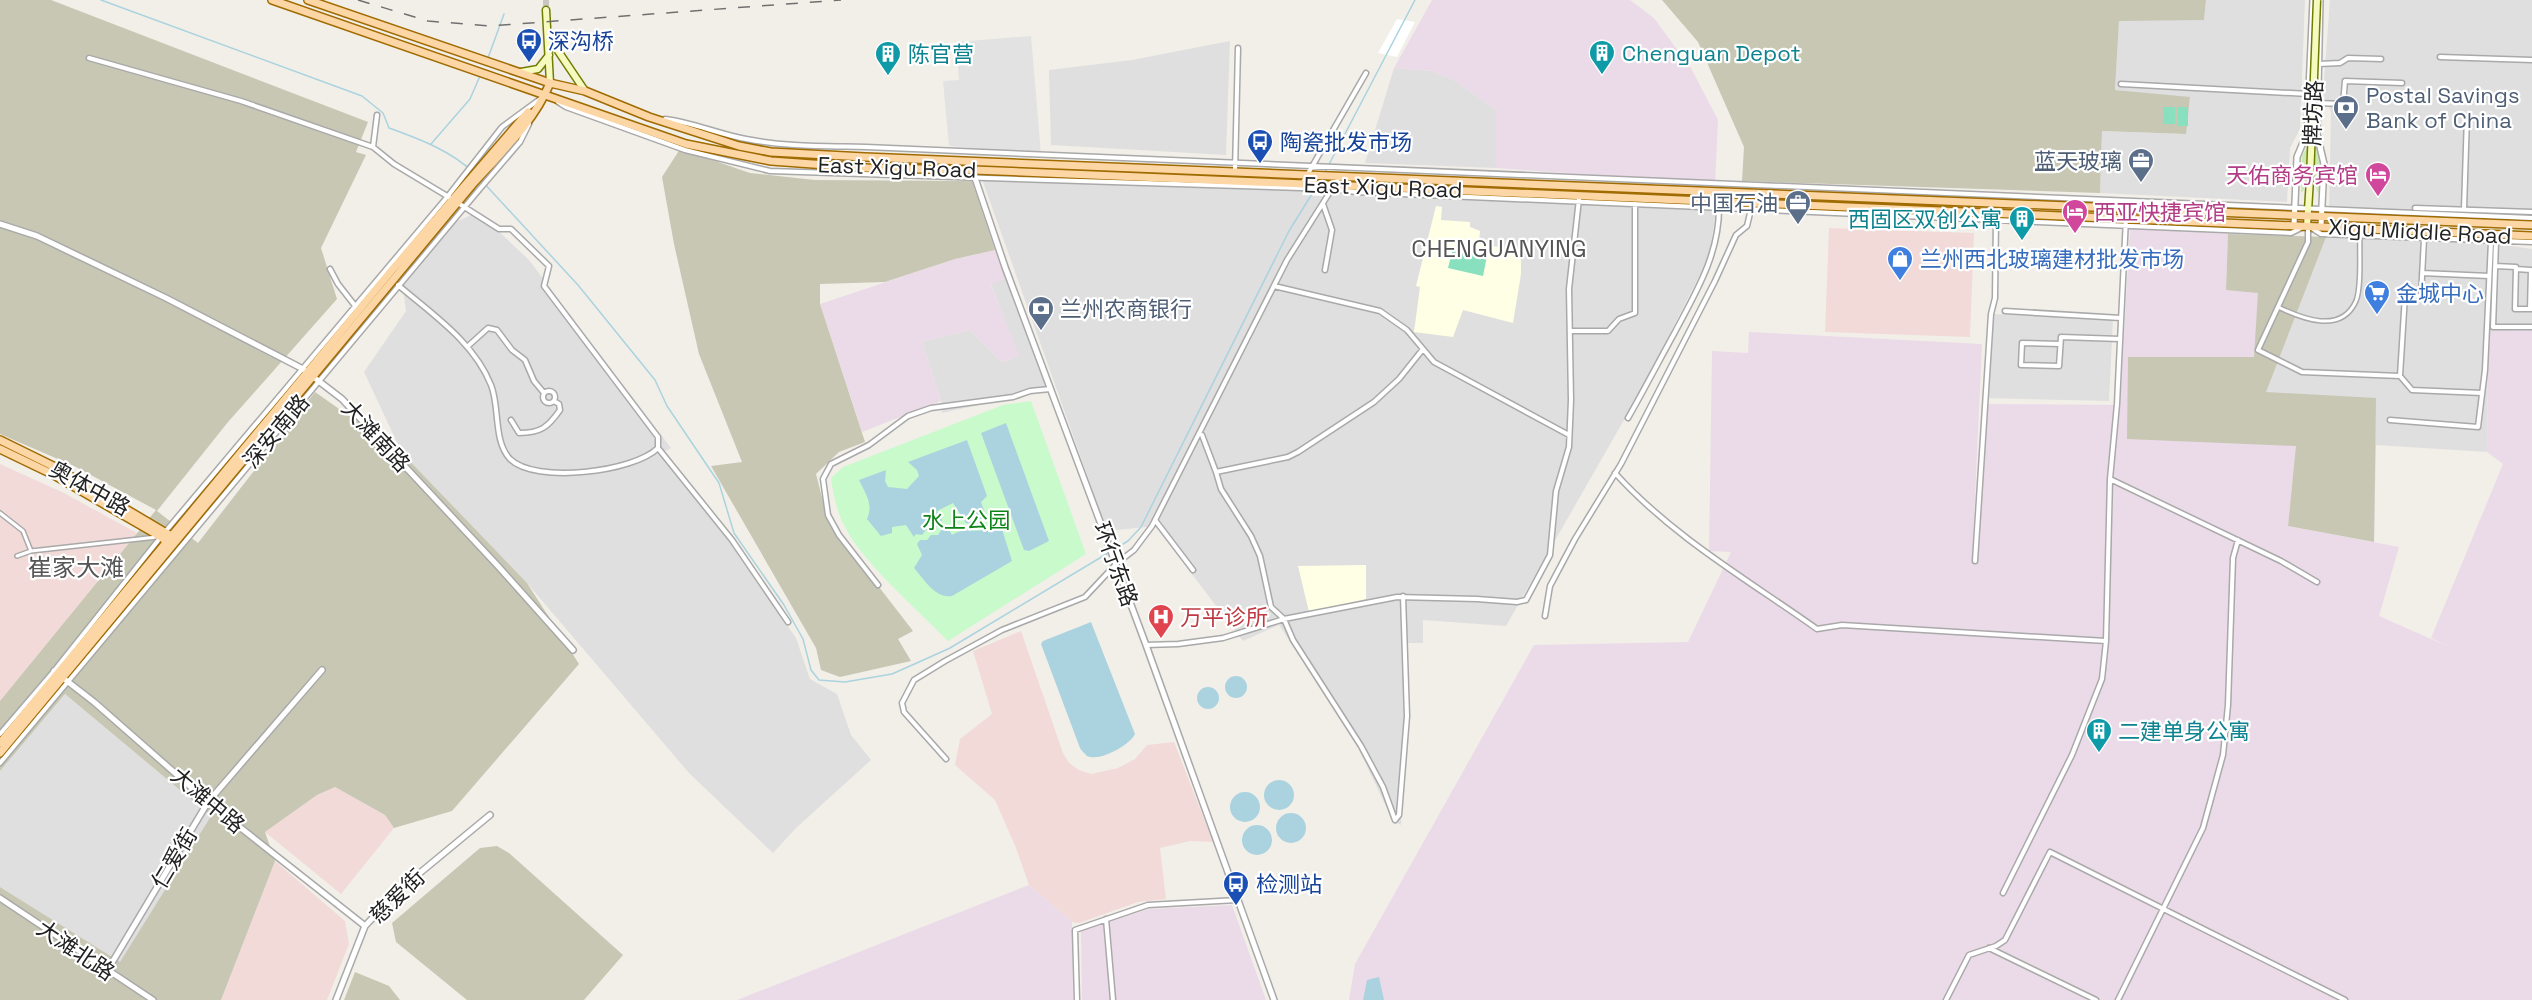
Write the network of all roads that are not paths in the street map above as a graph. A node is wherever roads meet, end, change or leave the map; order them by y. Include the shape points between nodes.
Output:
1 (272, 0) edge
2 (308, 0) edge
3 (2317, 0) edge
4 (546, 10) tunnel mouth
5 (549, 38) junction
6 (1238, 48) dead end
7 (549, 54) junction
8 (2440, 57) dead end
9 (89, 58) dead end
10 (2381, 59) dead end
11 (2532, 60) edge
12 (2319, 64) junction
13 (520, 72) junction
14 (1366, 73) dead end
15 (2402, 83) dead end
16 (550, 84) junction
17 (2121, 84) dead end
18 (585, 91) junction
19 (546, 94) junction
20 (2313, 94) junction
21 (2318, 103) junction
22 (377, 115) dead end
23 (2467, 116) dead end
24 (649, 117) junction
25 (511, 135) junction
26 (373, 147) junction
27 (974, 152) junction
28 (974, 160) junction
29 (1235, 163) junction
30 (1152, 168) junction
31 (1235, 171) junction
32 (1311, 171) junction
33 (975, 174) junction
34 (1336, 176) junction
35 (1152, 177) junction
36 (1235, 181) junction
37 (1305, 185) junction
38 (1330, 187) junction
39 (1580, 198) junction
40 (452, 199) junction
41 (1323, 203) junction
42 (1635, 204) junction
43 (1719, 205) junction
44 (1751, 206) junction
45 (464, 207) junction
46 (2138, 208) junction
47 (2415, 208) dead end
48 (2464, 209) junction
49 (2294, 212) junction
50 (2308, 212) junction
51 (2322, 212) junction
52 (2532, 212) edge
53 (1996, 215) junction
54 (2137, 218) junction
55 (2532, 218) edge
56 (2126, 222) junction
57 (0, 224) edge
58 (2496, 224) junction
59 (2294, 225) junction
60 (2532, 225) edge
61 (2307, 226) junction
62 (2321, 226) junction
63 (2360, 236) junction
64 (2532, 236) edge
65 (2424, 238) junction
66 (2494, 239) junction
67 (2532, 242) edge
68 (2495, 266) junction
69 (330, 269) dead end
70 (2516, 269) junction
71 (1324, 270) dead end
72 (2422, 273) junction
73 (2489, 276) junction
74 (398, 285) junction
75 (1274, 285) junction
76 (2278, 307) junction
77 (357, 308) junction
78 (2531, 309) edge
79 (2005, 311) dead end
80 (2121, 318) junction
81 (2532, 327) edge
82 (1570, 331) junction
83 (2120, 339) junction
84 (2060, 344) junction
85 (466, 347) junction
86 (1423, 349) junction
87 (310, 375) junction
88 (2400, 376) junction
89 (1050, 389) junction
90 (544, 393) junction
91 (2482, 393) junction
92 (554, 401) junction
93 (1628, 418) dead end
94 (511, 420) dead end
95 (2390, 420) dead end
96 (1202, 435) dead end
97 (1569, 435) junction
98 (0, 440) edge
99 (658, 448) junction
100 (0, 449) edge
101 (1216, 472) junction
102 (1615, 473) junction
103 (2110, 479) junction
104 (0, 513) edge
105 (1155, 520) junction
106 (169, 539) junction
107 (2238, 540) junction
108 (31, 551) junction
109 (17, 556) dead end
110 (1975, 561) dead end
111 (1115, 563) junction
112 (1193, 570) dead end
113 (2318, 582) dead end
114 (878, 585) dead end
115 (1403, 596) junction
116 (1545, 616) dead end
117 (1284, 619) junction
118 (788, 622) dead end
119 (2106, 641) junction
120 (1146, 645) junction
121 (573, 650) dead end
122 (322, 670) dead end
123 (61, 677) junction
124 (0, 734) edge
125 (0, 742) edge
126 (0, 753) edge
127 (946, 759) dead end
128 (0, 763) edge
129 (208, 802) junction
130 (490, 815) dead end
131 (2003, 893) dead end
132 (0, 898) edge
133 (1237, 900) junction
134 (2163, 909) junction
135 (1106, 919) junction
136 (365, 926) junction
137 (1989, 948) junction
138 (107, 970) junction
139 (153, 1000) edge
140 (336, 1000) edge
141 (1077, 1000) edge
142 (1113, 1000) edge
143 (1274, 1000) edge
144 (1946, 1000) edge
145 (2096, 1000) edge
146 (2118, 1000) edge
147 (2345, 1000) edge

1 - 19 main road, East Xigu Road
2 - 13 main road, East Xigu Road
3 - 12 street
3 - 20 street
3 - 50 main road, 牌坊路, bridge
4 - 5 main road
5 - 7 main road
5 - 18 main road
6 - 29 street
7 - 13 main road via 538,69
7 - 16 main road
8 - 11 street
9 - 26 street via 241,101
10 - 12 street via 2348,58 2340,63
12 - 20 street
13 - 16 main road, East Xigu Road
14 - 32 street
15 - 21 street via 2345,81 2343,104
16 - 18 main road, East Xigu Road
16 - 19 main road
17 - 20 street
18 - 24 main road, East Xigu Road
19 - 25 main road, 深安南路
19 - 25 street, 深安南路
19 - 33 main road, East Xigu Road via 686,144 771,161
20 - 21 street
20 - 49 street via 2307,133 2297,161
21 - 51 street via 2317,140 2324,164
22 - 26 street
23 - 48 street
24 - 27 street via 776,144
24 - 28 main road, East Xigu Road via 739,146 771,152
25 - 40 main road, 深安南路
25 - 45 street, 深安南路, bridge
26 - 40 street
27 - 28 street
27 - 29 street
28 - 30 main road, East Xigu Road
28 - 33 street, 环行东路
29 - 31 street
29 - 32 street
30 - 31 main road, East Xigu Road
30 - 35 main road
31 - 32 main road, East Xigu Road
31 - 36 street
32 - 34 main road, East Xigu Road
32 - 37 street
32 - 49 street via 1336,168
33 - 35 main road, East Xigu Road
33 - 37 street via 1214,187
33 - 89 street, 环行东路
34 - 38 street
34 - 46 main road, East Xigu Road
35 - 36 main road, East Xigu Road
36 - 37 main road, East Xigu Road
37 - 38 main road, East Xigu Road
38 - 39 main road, East Xigu Road
38 - 41 street
39 - 42 street
39 - 43 main road, East Xigu Road
39 - 82 street via 1569,288
40 - 45 street
40 - 77 main road, 深安南路
40 - 87 main road, 深安南路
41 - 71 street via 1332,230
41 - 75 street
42 - 43 street
42 - 82 street via 1635,313 1619,319 1608,331
43 - 44 main road, East Xigu Road
43 - 93 street via 1714,252 1702,281
44 - 53 main road, East Xigu Road
44 - 102 street via 1747,226 1736,235
45 - 74 street, 深安南路
45 - 99 street via 499,229 511,229 549,266 544,286 658,437
46 - 49 main road, East Xigu Road
46 - 54 main road
47 - 48 street
48 - 52 street
49 - 50 main road, East Xigu Road
49 - 59 street
50 - 51 main road, Xigu Middle Road
50 - 61 main road, 牌坊路
51 - 55 street
51 - 58 main road, Xigu Middle Road
51 - 62 street
53 - 56 main road, East Xigu Road
53 - 110 street via 1995,298
54 - 56 main road, East Xigu Road
54 - 59 main road, East Xigu Road
56 - 61 street via 2291,233
56 - 80 street
57 - 87 street, 大滩南路 via 37,236 166,298
58 - 60 main road, Xigu Middle Road
58 - 66 main road
59 - 61 main road, East Xigu Road
61 - 62 main road, Xigu Middle Road
61 - 63 street via 2321,234
61 - 76 street via 2308,242
62 - 66 main road, Xigu Middle Road
63 - 65 street
63 - 76 street via 2357,296 2350,310 2325,322 2302,319
64 - 66 main road, Xigu Middle Road
65 - 66 street
65 - 72 street
66 - 67 street
66 - 68 street
66 - 73 street
68 - 70 street
68 - 81 street via 2493,327
69 - 77 street
70 - 78 street via 2531,270
70 - 78 street via 2515,309
72 - 73 street
72 - 88 street via 2421,296 2405,295
73 - 91 street
74 - 85 street
74 - 87 street, 深安南路
75 - 86 street via 1380,311 1399,322
75 - 105 street
76 - 88 street via 2258,350 2302,372
77 - 87 main road, 深安南路
79 - 80 street
80 - 83 street
82 - 97 street
83 - 84 street via 2061,337
83 - 103 street
84 - 84 street via 2059,366 2022,365 2022,343
85 - 90 street via 488,328 497,330 525,360
85 - 99 street via 492,387 502,445 513,462 543,471 585,473 610,469
86 - 97 street via 1434,362
86 - 101 street via 1374,402 1298,452
87 - 106 main road, 深安南路
87 - 121 street, 大滩南路 via 342,399
87 - 123 street, 深安南路
88 - 91 street via 2412,390
89 - 111 street, 环行东路
89 - 114 street via 931,408 908,416 869,445 831,464 823,479 828,516
90 - 92 street via 552,392
90 - 92 street via 545,402
91 - 95 street via 2478,427
92 - 94 street via 560,410 547,427 519,433
96 - 101 street
97 - 115 street via 1556,491 1550,555 1526,600
98 - 106 main road, 奥体中路 via 55,467
99 - 118 street via 732,540
100 - 106 main road, 奥体中路
101 - 117 street via 1221,489 1260,556 1271,607
102 - 116 street via 1550,586
102 - 119 street via 1669,525 1817,629 1842,625
103 - 107 street
103 - 119 street
104 - 108 street via 24,531
105 - 111 street via 1134,550
105 - 112 street
106 - 108 street
106 - 123 main road, 深安南路
107 - 113 street
107 - 134 street via 2233,558 2223,756 2206,821
108 - 109 street
111 - 120 street, 环行东路
111 - 127 street via 1085,597 1002,630 914,680 902,703 904,712
115 - 117 street
115 - 117 street via 1407,716 1399,815 1395,820 1361,746 1293,640
117 - 120 street via 1223,638
119 - 131 street via 2102,679 2079,740
120 - 133 street, 环行东路
122 - 129 street, 仁爱街
123 - 124 street, 深安南路
123 - 125 main road, 深安南路
123 - 126 main road, 深安南路
123 - 128 street, 深安南路
123 - 129 street, 大滩中路
129 - 136 street, 大滩中路
129 - 138 street, 仁爱街
130 - 136 street, 慈爱街 via 398,891
132 - 138 street, 大滩北路
133 - 135 street via 1148,904
133 - 143 street, 环行东路
134 - 137 street via 2050,852 2005,940
134 - 146 street
134 - 147 street
135 - 141 street via 1075,930
135 - 142 street
136 - 140 street, 慈爱街
137 - 144 street via 1969,955
137 - 145 street
138 - 139 street, 大滩北路

